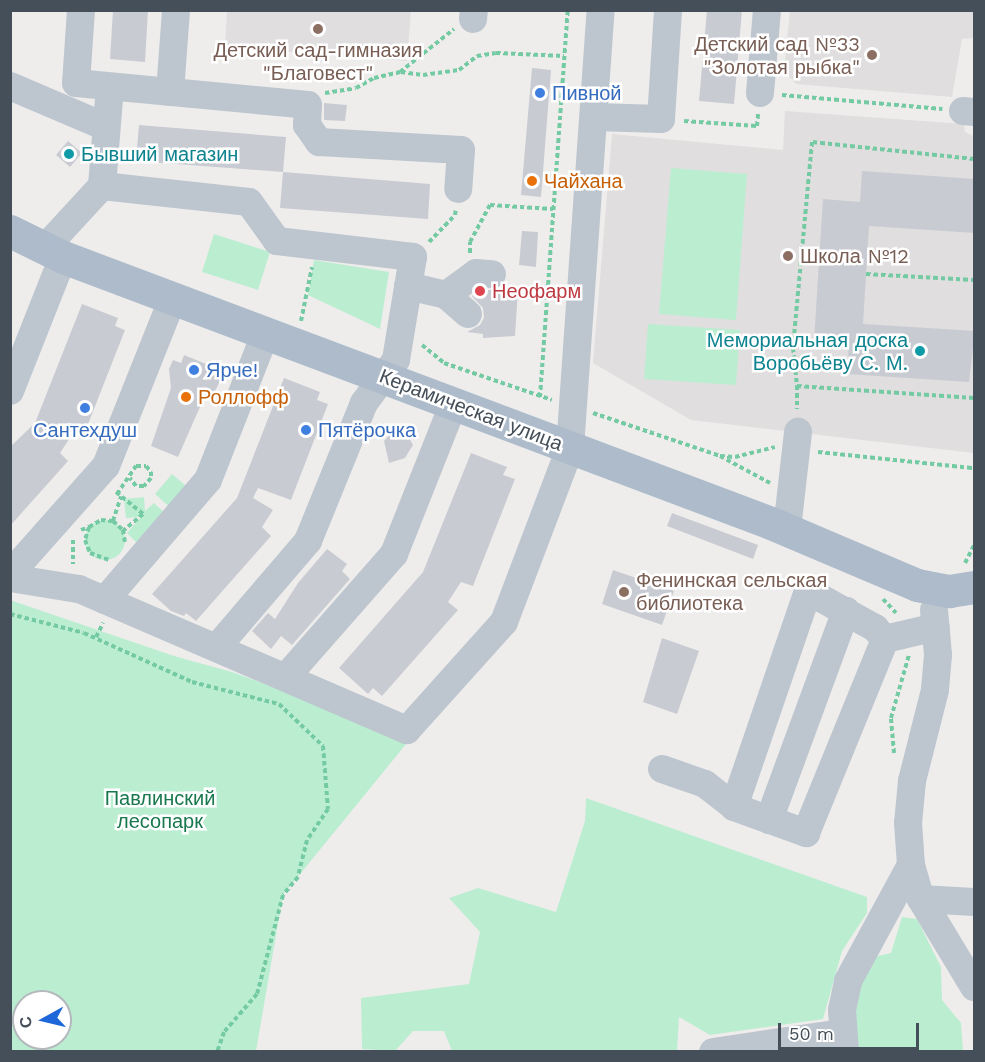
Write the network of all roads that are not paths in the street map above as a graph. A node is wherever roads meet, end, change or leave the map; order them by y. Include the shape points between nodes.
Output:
1 (81, 10) edge
2 (176, 10) edge
3 (601, 10) edge
4 (668, 10) edge
5 (767, 10) edge
6 (10, 86) edge
7 (110, 87) junction
8 (170, 92) junction
9 (760, 93) road end
10 (594, 117) junction
11 (106, 127) junction
12 (102, 186) junction
13 (458, 189) road end
14 (10, 231) edge
15 (53, 253) junction
16 (408, 286) junction
17 (173, 298) junction
18 (468, 314) dead end
19 (280, 338) junction
20 (384, 377) junction
21 (10, 391) edge
22 (453, 405) junction
23 (797, 441) road end
24 (570, 448) junction
25 (787, 530) junction
26 (10, 576) edge
27 (975, 587) edge
28 (933, 590) junction
29 (105, 600) junction
30 (846, 611) junction
31 (910, 633) junction
32 (217, 647) junction
33 (286, 677) junction
34 (662, 769) dead end
35 (734, 807) junction
36 (769, 820) junction
37 (911, 865) junction
38 (921, 899) junction
39 (975, 902) edge
40 (975, 987) edge
41 (844, 1042) edge
42 (713, 1052) edge

1 - 7 street via 76,83
2 - 8 street
3 - 10 street
4 - 10 street via 661,119
5 - 9 street
6 - 11 street
7 - 8 street
7 - 11 street
8 - 13 street via 308,105 307,125 319,142 461,150
10 - 24 street
11 - 12 street
12 - 15 street
12 - 16 street via 249,202 277,241 413,257
14 - 15 main road, Керамическая улица
15 - 17 main road, Керамическая улица
15 - 21 street
16 - 18 street via 469,283
16 - 20 street via 396,360
17 - 19 main road, Керамическая улица
17 - 26 street via 106,466 112,489
19 - 20 main road, Керамическая улица
19 - 29 street via 208,480
20 - 22 main road, Керамическая улица
20 - 32 street via 364,403 308,541
22 - 24 main road, Керамическая улица
22 - 33 street via 394,554
23 - 25 street
24 - 25 main road, Керамическая улица
24 - 33 street via 504,622 407,730
25 - 28 main road, Керамическая улица
26 - 29 street via 79,589
27 - 28 main road
28 - 31 street
29 - 32 street
30 - 31 street via 875,628
30 - 35 street via 808,591
30 - 36 street
31 - 36 street via 806,833
31 - 37 street via 935,690 912,781 908,823
32 - 33 street
34 - 35 street via 705,784
35 - 36 street
37 - 38 street
37 - 41 street via 848,981
38 - 39 street
38 - 40 street
41 - 42 street

